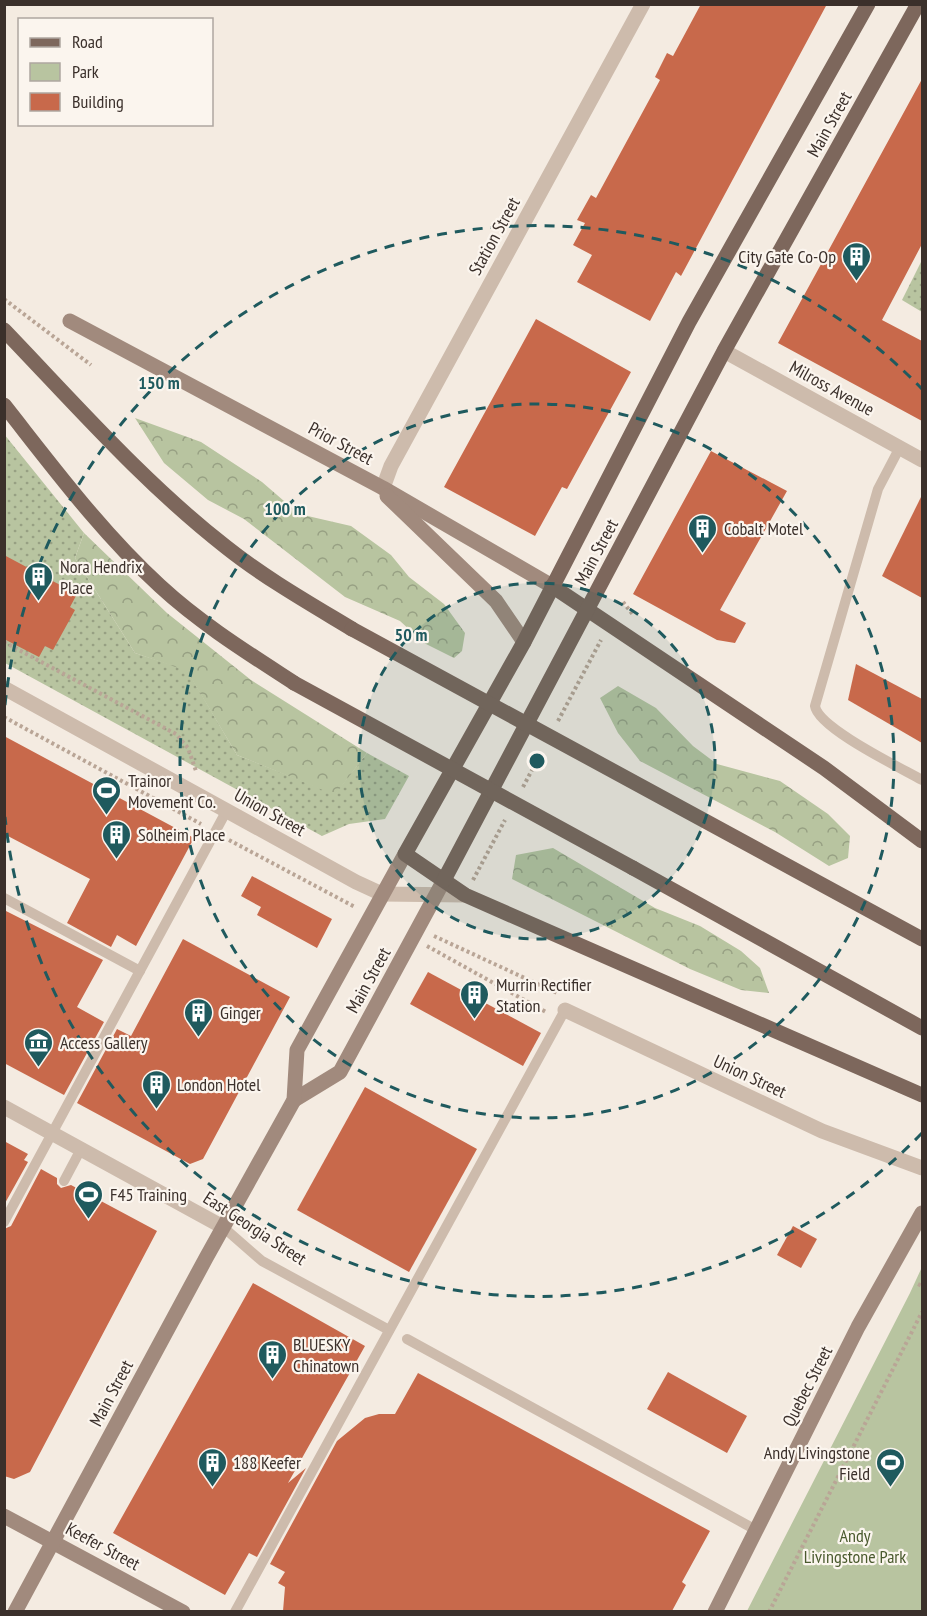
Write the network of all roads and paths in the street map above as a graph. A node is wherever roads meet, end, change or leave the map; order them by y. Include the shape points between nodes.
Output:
1 (643, 4) edge
2 (868, 4) edge
3 (918, 4) edge
4 (4, 299) edge
5 (70, 321) dead end
6 (4, 330) edge
7 (724, 351) junction
8 (91, 365) dead end
9 (4, 405) edge
10 (900, 447) junction
11 (922, 459) edge
12 (383, 488) junction
13 (552, 586) junction
14 (588, 610) junction
15 (602, 639) dead end
16 (4, 642) edge
17 (524, 642) junction
18 (4, 688) edge
19 (4, 717) edge
20 (554, 729) dead end
21 (542, 750) dead end
22 (196, 771) dead end
23 (922, 780) edge
24 (520, 792) dead end
25 (227, 810) junction
26 (509, 813) dead end
27 (203, 825) dead end
28 (922, 841) edge
29 (233, 842) dead end
30 (405, 854) junction
31 (444, 880) junction
32 (469, 891) junction
33 (382, 894) junction
34 (436, 894) junction
35 (4, 898) edge
36 (345, 901) dead end
37 (922, 939) edge
38 (435, 950) dead end
39 (140, 971) junction
40 (562, 1014) junction
41 (922, 1028) edge
42 (922, 1095) edge
43 (294, 1100) junction
44 (4, 1107) edge
45 (53, 1134) junction
46 (81, 1149) junction
47 (922, 1168) edge
48 (64, 1181) dead end
49 (922, 1213) edge
50 (4, 1222) edge
51 (223, 1227) junction
52 (922, 1312) edge
53 (389, 1330) junction
54 (406, 1339) dead end
55 (4, 1516) edge
56 (756, 1530) junction
57 (54, 1542) junction
58 (15, 1611) edge
59 (183, 1611) edge
60 (235, 1611) edge
61 (715, 1611) edge
62 (769, 1611) edge

1 - 12 street, Station Street via 391,466
2 - 13 main road, Main Street via 689,322
3 - 7 main road, Main Street
4 - 8 path
5 - 12 main road, Prior Street
6 - 37 main road, bridge via 178,508 278,584 352,629
7 - 10 street, Milross Avenue
7 - 14 main road, Main Street
9 - 41 main road, bridge via 115,541 161,587 221,635 294,683
10 - 11 street, Milross Avenue
10 - 23 lane via 878,489 815,706 823,721
12 - 13 main road, Prior Street
12 - 17 main road via 392,503 496,602
13 - 14 main road, Prior Street
13 - 17 main road, Main Street
14 - 28 main road, Prior Street via 824,768
14 - 31 main road, Main Street
15 - 20 path
16 - 22 path via 176,734 188,747
17 - 30 main road, Main Street
18 - 25 street, Union Street
19 - 27 path
21 - 24 path
25 - 33 street, Union Street
25 - 39 lane
26 - 32 path
29 - 36 path
30 - 31 main road
30 - 33 main road, Main Street
31 - 32 main road
31 - 34 main road, Main Street
32 - 34 street, Union Street
32 - 42 main road
33 - 34 street, Union Street
33 - 43 main road, Main Street via 297,1050
34 - 43 main road, Main Street via 340,1072
35 - 39 lane
38 - 40 path
39 - 45 lane
40 - 47 street, Union Street via 822,1131
40 - 53 lane
43 - 51 main road, Main Street
44 - 45 street, East Georgia Street
45 - 46 street, East Georgia Street
45 - 50 lane
46 - 48 lane
46 - 51 street, East Georgia Street
49 - 56 main road, Quebec Street via 858,1327
51 - 53 lane, East Georgia Street via 262,1261
51 - 57 main road, Main Street
52 - 62 path
53 - 60 lane
54 - 56 lane
55 - 57 main road, Keefer Street
56 - 61 main road, Quebec Street
57 - 58 main road, Main Street
57 - 59 main road, Keefer Street

